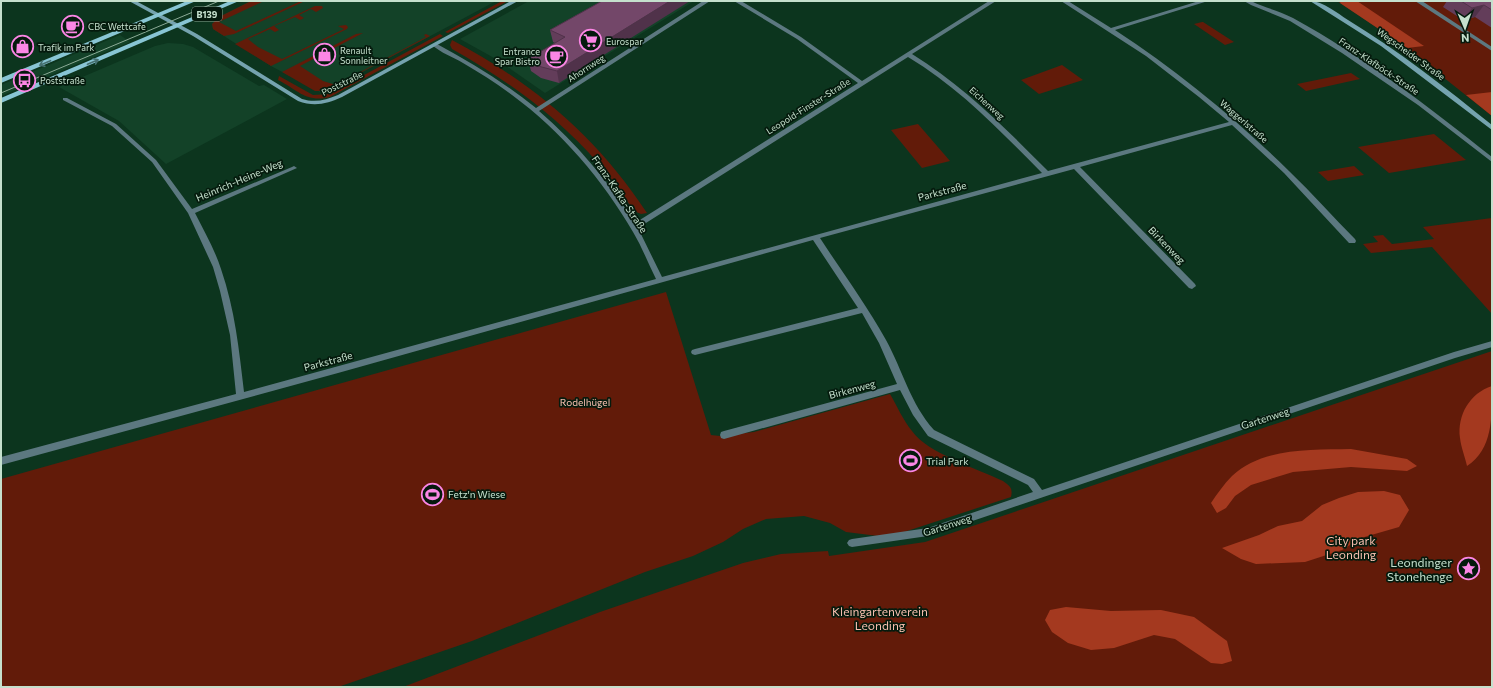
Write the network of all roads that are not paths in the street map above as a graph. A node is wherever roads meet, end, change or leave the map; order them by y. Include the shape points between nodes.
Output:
1 (132, 1) edge
2 (193, 1) edge
3 (236, 1) edge
4 (515, 1) edge
5 (708, 1) edge
6 (736, 1) edge
7 (993, 1) edge
8 (1064, 1) edge
9 (1205, 1) edge
10 (1247, 1) edge
11 (1314, 1) edge
12 (1418, 1) edge
13 (158, 15) junction
14 (178, 26) junction
15 (1110, 30) junction
16 (435, 45) junction
17 (1492, 49) edge
18 (908, 54) junction
19 (1, 82) edge
20 (861, 83) junction
21 (65, 99) dead end
22 (1, 101) edge
23 (535, 111) junction
24 (1234, 123) junction
25 (1492, 128) edge
26 (1492, 160) edge
27 (1075, 166) junction
28 (294, 168) dead end
29 (1047, 174) junction
30 (191, 212) junction
31 (634, 227) junction
32 (815, 237) junction
33 (1352, 241) dead end
34 (660, 280) junction
35 (1192, 286) dead end
36 (864, 309) junction
37 (1492, 344) edge
38 (695, 352) dead end
39 (903, 386) junction
40 (240, 396) junction
41 (724, 435) dead end
42 (1, 461) edge
43 (1039, 493) junction
44 (852, 543) dead end

1 - 13 street, Poststraße
2 - 13 main road, B139
3 - 14 main road, B139
4 - 16 street, Poststraße
5 - 23 street, Ahornweg
6 - 20 street via 800,38
7 - 18 street, Leopold-Finster-Straße
8 - 15 street, Waggerlstraße
9 - 15 street
10 - 26 street, Franz-Klafböck-Straße via 1290,19 1319,37 1418,103
11 - 25 street, Wegscheider Straße via 1395,52
12 - 17 street
13 - 14 street, Poststraße
13 -> 19 main road, B139
14 - 16 street, Poststraße via 300,100 316,104 340,96
22 -> 14 main road, B139
15 - 24 street, Waggerlstraße via 1160,64
16 - 23 street, Franz-Kafka-Straße via 495,80
18 - 20 street, Leopold-Finster-Straße
18 - 29 street, Eichenweg via 923,62 975,105
20 - 31 street, Leopold-Finster-Straße
21 - 30 street, Heinrich-Heine-Weg via 114,125 154,162
23 - 31 street, Franz-Kafka-Straße via 594,169
24 - 27 street, Parkstraße
24 - 33 street, Waggerlstraße via 1293,179
27 - 29 street, Parkstraße
27 - 35 street, Birkenweg
28 - 30 street, Heinrich-Heine-Weg
29 - 32 street, Parkstraße
30 - 40 street, Heinrich-Heine-Weg via 217,267 225,294 234,335
31 - 34 street, Franz-Kafka-Straße
32 - 34 street
32 - 36 street
34 - 40 street, Parkstraße
36 - 38 street
36 - 39 street via 893,361
37 - 43 street, Gartenweg
39 - 41 street, Birkenweg
39 - 43 street via 920,422 931,434 1031,482
40 - 42 street, Parkstraße
43 - 44 street, Gartenweg via 928,532

